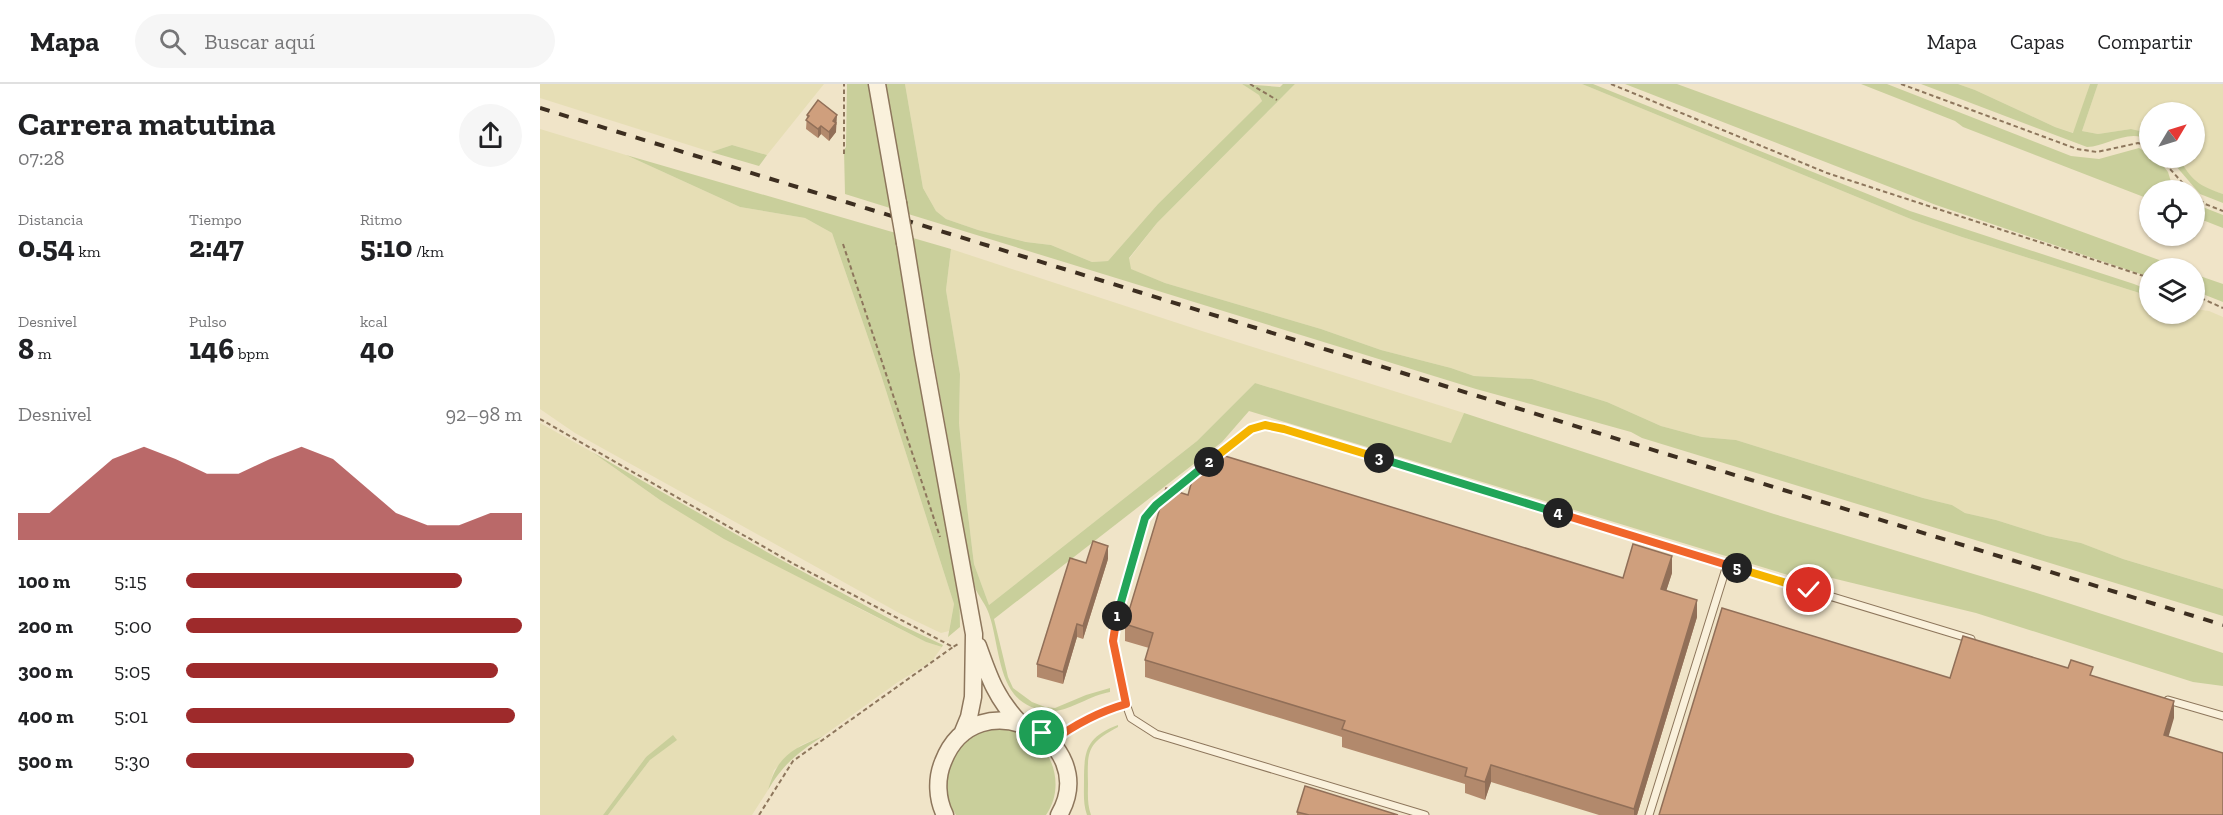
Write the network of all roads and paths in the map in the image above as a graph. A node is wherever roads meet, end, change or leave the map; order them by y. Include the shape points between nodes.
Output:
1 (844, 84) edge
2 (877, 84) edge
3 (1250, 84) edge
4 (1611, 84) edge
5 (1901, 84) edge
6 (1277, 100) dead end
7 (2139, 143) edge
8 (844, 154) dead end
9 (2169, 168) edge
10 (2180, 180) edge
11 (2205, 204) edge
12 (2223, 211) edge
13 (843, 244) dead end
14 (2139, 275) edge
15 (2205, 300) edge
16 (2223, 308) edge
17 (540, 419) edge
18 (940, 537) dead end
19 (1727, 565) junction
20 (974, 634) junction
21 (1975, 641) edge
22 (953, 647) junction
23 (2155, 696) edge
24 (1126, 704) junction
25 (2223, 716) edge
26 (1019, 722) junction
27 (962, 734) junction
28 (1051, 742) junction
29 (1063, 812) edge
30 (759, 815) edge
31 (945, 815) edge
32 (1425, 815) edge
33 (1649, 815) edge

1 - 8 path
2 - 20 street, bridge
3 - 6 path
4 - 14 path via 1827,173
5 - 7 path via 2077,149 2097,152
9 - 10 path
11 - 12 path
13 - 18 path
15 - 16 path
17 - 22 path via 794,564
19 - 21 lane
19 - 24 lane via 1265,425 1251,429 1221,452 1145,518 1113,641
19 - 33 lane
20 - 22 path
20 - 26 street via 992,687
20 - 27 street via 973,697
22 - 30 path via 793,761
23 - 25 lane
24 - 28 lane via 1071,727
24 - 32 lane via 1131,718 1156,734
26 - 27 street via 979,724
26 - 28 street
27 - 31 street via 947,751 939,771 938,794
28 - 29 street via 1066,773

